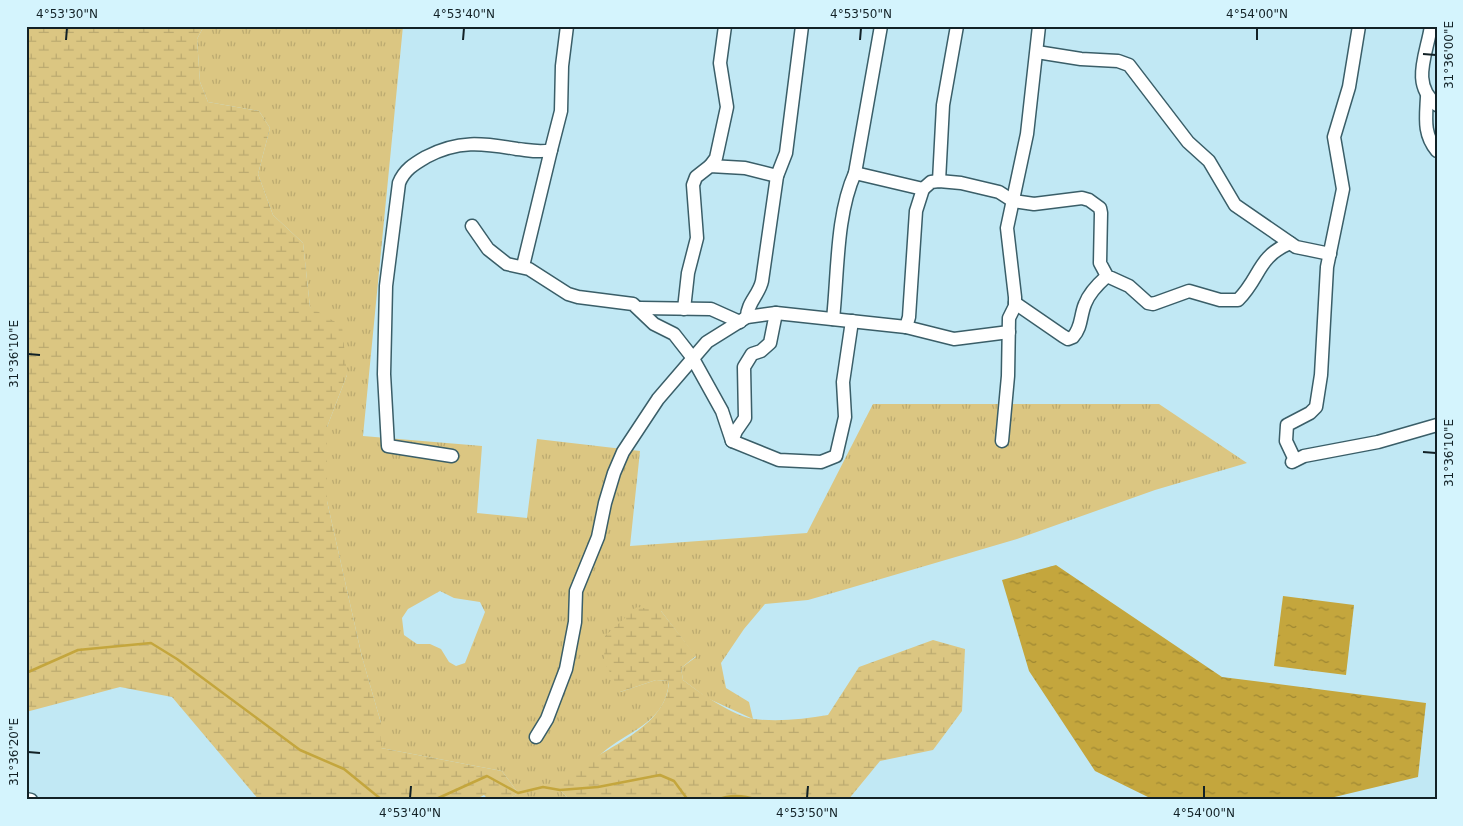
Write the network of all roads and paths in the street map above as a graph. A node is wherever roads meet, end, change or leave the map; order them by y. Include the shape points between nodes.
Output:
1 (567, 26) edge
2 (725, 26) edge
3 (802, 26) edge
4 (881, 26) edge
5 (957, 26) edge
6 (1039, 26) edge
7 (1359, 26) edge
8 (1431, 26) edge
9 (1037, 52) junction
10 (1432, 101) edge
11 (551, 150) junction
12 (1437, 151) edge
13 (710, 166) junction
14 (855, 173) junction
15 (777, 176) junction
16 (1018, 179) junction
17 (940, 181) junction
18 (923, 189) junction
19 (999, 192) junction
20 (1013, 201) junction
21 (472, 226) dead end
22 (1290, 243) junction
23 (1330, 254) junction
24 (523, 266) junction
25 (1106, 276) junction
26 (1015, 303) junction
27 (640, 308) junction
28 (684, 309) junction
29 (776, 313) junction
30 (743, 319) junction
31 (833, 319) junction
32 (852, 320) junction
33 (906, 327) junction
34 (1009, 332) junction
35 (692, 357) junction
36 (1437, 425) edge
37 (732, 441) junction
38 (1002, 441) dead end
39 (452, 456) dead end
40 (536, 737) dead end
41 (26, 799) edge
42 (31, 800) edge

1 - 11 street via 561,111
2 - 13 street via 720,63 726,107 716,158
3 - 15 street via 786,153
4 - 14 street
5 - 17 street via 943,105
6 - 9 street
7 - 23 street via 1349,87 1335,128 1335,148 1343,189
8 - 10 street via 1422,78
9 - 16 street
9 - 22 street via 1129,65 1188,142 1209,161 1235,205
10 - 12 street via 1426,133
11 - 24 street
11 - 39 street via 538,152 477,143 458,144 434,153 402,173 386,286 384,374 388,446
13 - 15 street via 745,168
13 - 28 street via 696,177 693,185 697,238 688,273
14 - 18 street
14 - 31 street via 847,194
15 - 30 street via 762,281
16 - 19 street
16 - 20 street
17 - 18 street via 931,182
17 - 19 street via 962,182
18 - 33 street via 916,211
19 - 20 street
20 - 25 street via 1034,204 1082,198 1097,205 1102,223 1100,263
20 - 26 street via 1007,228
21 - 24 street via 497,258 507,264
22 - 23 street
22 - 25 street via 1275,249 1265,258 1252,284 1234,301 1189,291 1153,304 1129,286
23 - 36 street via 1316,407 1287,425 1286,441 1294,461
24 - 27 street via 568,294
25 - 26 street via 1085,302 1081,325 1074,338 1068,339
26 - 34 street via 1009,318
27 - 28 street
27 - 35 street via 654,324 674,334
28 - 30 street via 711,309
29 - 30 street
29 - 31 street
29 - 37 street via 770,343 752,354 744,367 745,418
30 - 35 street via 707,342
31 - 32 street
32 - 33 street
32 - 37 street via 843,382 845,417 833,459 821,462 779,460
33 - 34 street via 954,339
34 - 38 street
35 - 37 street via 722,412
35 - 40 street via 658,399 614,473 598,538 576,591 575,622 566,670 547,719
41 - 42 street

